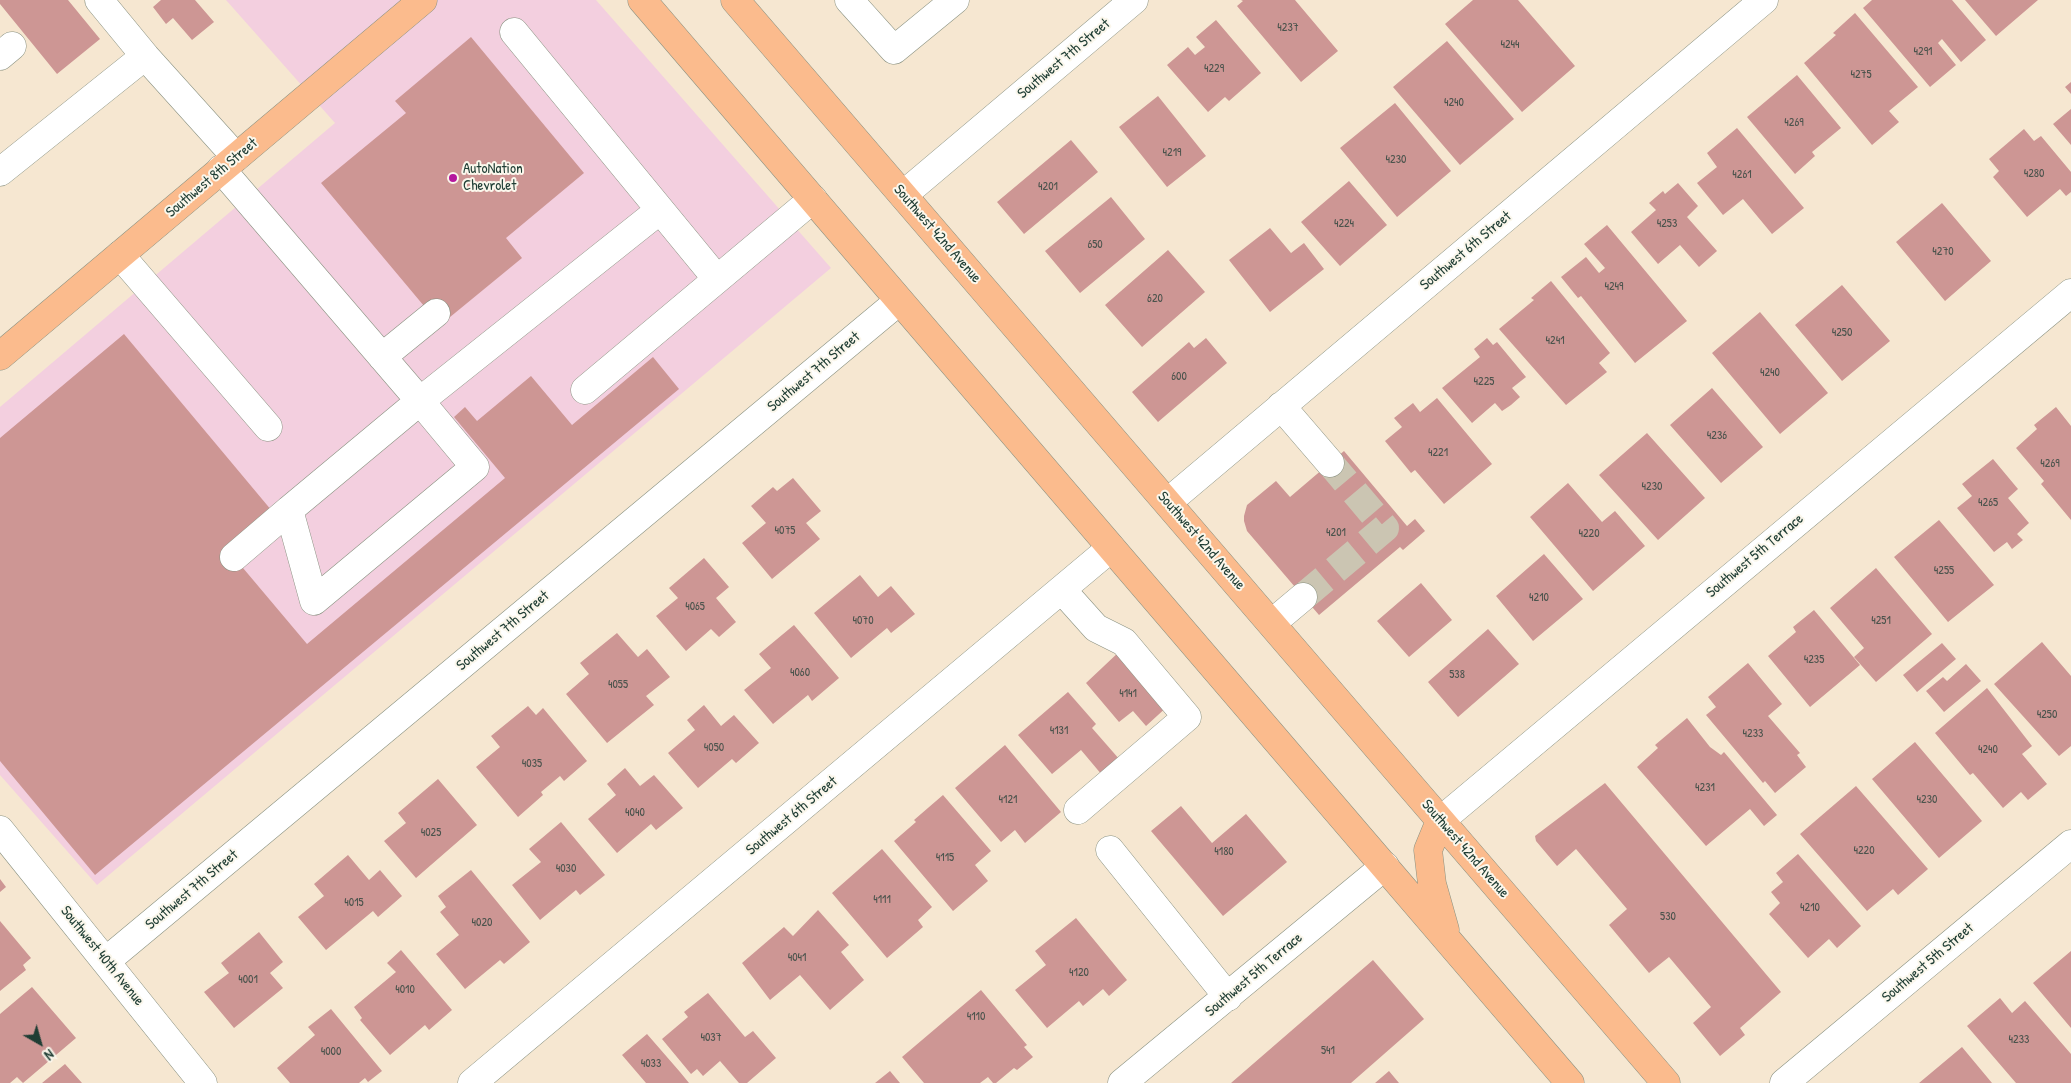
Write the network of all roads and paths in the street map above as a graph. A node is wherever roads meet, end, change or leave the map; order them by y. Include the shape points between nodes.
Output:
1 (99, 0) edge
2 (423, 0) edge
3 (642, 0) edge
4 (735, 0) edge
5 (849, 0) edge
6 (955, 0) edge
7 (1134, 0) edge
8 (1764, 0) edge
9 (514, 32) dead end
10 (145, 56) junction
11 (229, 163) junction
12 (0, 172) edge
13 (903, 195) junction
14 (813, 199) junction
15 (660, 210) junction
16 (120, 255) junction
17 (717, 279) junction
18 (2071, 293) edge
19 (899, 301) junction
20 (436, 313) dead end
21 (0, 356) edge
22 (382, 357) junction
23 (585, 390) dead end
24 (420, 401) junction
25 (1281, 406) junction
26 (268, 427) dead end
27 (1330, 463) tunnel mouth
28 (1168, 502) junction
29 (290, 510) junction
30 (1112, 548) junction
31 (234, 557) dead end
32 (1062, 590) junction
33 (1303, 597) tunnel mouth
34 (1272, 623) junction
35 (1078, 810) dead end
36 (1440, 820) junction
37 (0, 830) edge
38 (2071, 844) edge
39 (1110, 850) dead end
40 (1385, 866) junction
41 (1448, 940) junction
42 (106, 961) junction
43 (1228, 997) junction
44 (203, 1083) edge
45 (472, 1083) edge
46 (1122, 1083) edge
47 (1570, 1083) edge
48 (1666, 1083) edge
49 (1784, 1083) edge

1 - 10 street
2 - 11 main road, Southwest 8th Street
3 - 14 main road
4 - 13 main road, Southwest 42nd Avenue
5 - 6 street via 894,50
7 - 13 street, Southwest 7th Street
8 - 25 street, Southwest 6th Street
9 - 15 street
10 - 11 street
10 - 12 street
11 - 16 main road, Southwest 8th Street
11 - 22 street
13 - 28 main road, Southwest 42nd Avenue
14 - 17 street
14 - 19 main road
15 - 17 street
15 - 24 street
16 - 21 main road, Southwest 8th Street
16 - 26 street
17 - 23 street
18 - 36 street, Southwest 5th Terrace
19 - 30 main road
19 - 42 street, Southwest 7th Street
20 - 22 street
22 - 24 street
24 - 29 street
24 - 29 street via 475,467 314,601
25 - 27 street
25 - 28 street, Southwest 6th Street
28 - 34 main road, Southwest 42nd Avenue
29 - 31 street
30 - 32 street, Southwest 6th Street
30 - 40 main road
32 - 35 street via 1096,628 1124,642 1187,717
32 - 45 street, Southwest 6th Street
33 - 34 street
34 - 36 main road, Southwest 42nd Avenue
36 - 41 main road via 1428,850 1432,884
36 - 48 main road, Southwest 42nd Avenue
37 - 42 street, Southwest 40th Avenue
38 - 49 street, Southwest 5th Street
39 - 43 street
40 - 41 main road
40 - 43 street, Southwest 5th Terrace
41 - 47 main road
42 - 44 street, Southwest 40th Avenue
43 - 46 street, Southwest 5th Terrace

